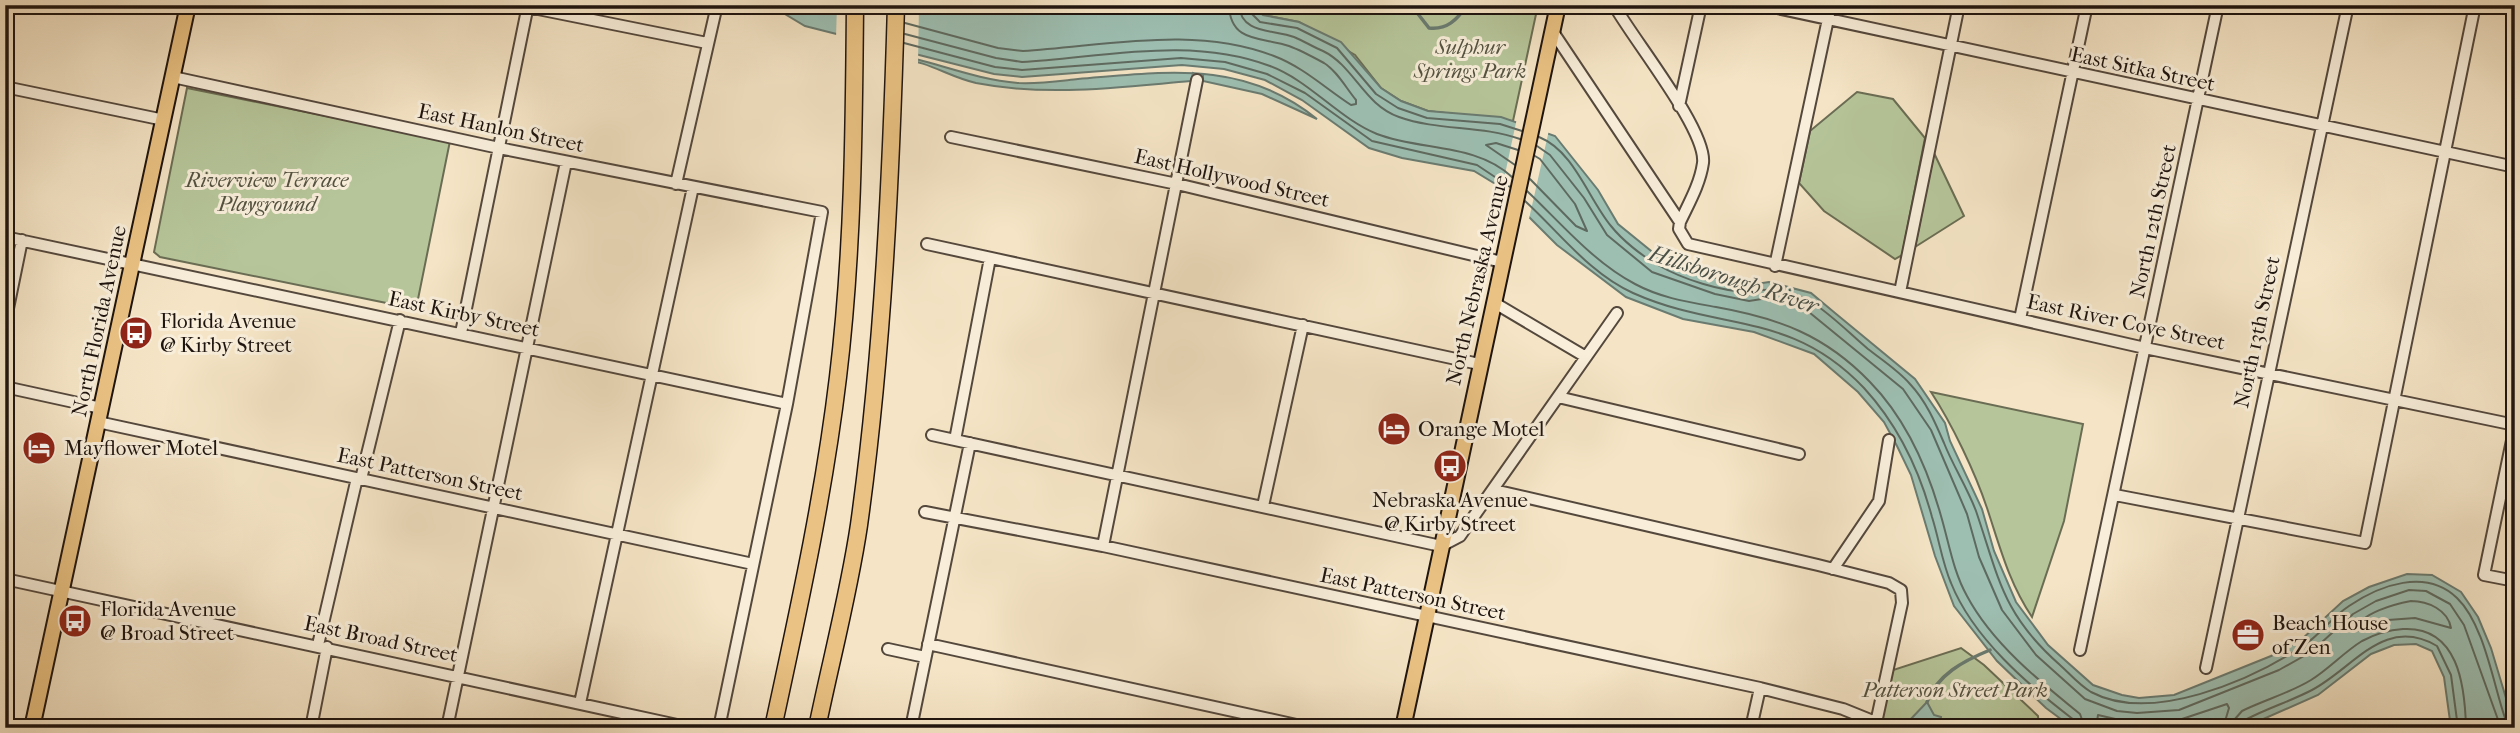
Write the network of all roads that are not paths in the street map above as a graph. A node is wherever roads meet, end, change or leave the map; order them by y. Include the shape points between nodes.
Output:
1 (188, 5) edge
2 (717, 5) edge
3 (855, 5) edge
4 (895, 5) edge
5 (1558, 5) edge
6 (1614, 5) edge
7 (1701, 5) edge
8 (1763, 5) edge
9 (1831, 5) edge
10 (1958, 5) edge
11 (2087, 5) edge
12 (2218, 5) edge
13 (2348, 5) edge
14 (2475, 5) edge
15 (528, 6) edge
16 (1828, 19) junction
17 (1553, 32) junction
18 (707, 43) junction
19 (1950, 47) junction
20 (2073, 73) junction
21 (173, 77) junction
22 (1197, 80) dead end
23 (5, 87) edge
24 (2198, 101) junction
25 (1679, 106) junction
26 (164, 120) junction
27 (2323, 127) junction
28 (951, 137) dead end
29 (499, 148) junction
30 (2445, 152) junction
31 (566, 162) junction
32 (2515, 167) edge
33 (676, 184) junction
34 (1177, 184) junction
35 (693, 187) junction
36 (1680, 222) junction
37 (5, 237) edge
38 (22, 240) junction
39 (927, 244) dead end
40 (990, 258) junction
41 (1502, 262) junction
42 (133, 263) junction
43 (1775, 266) junction
44 (1155, 292) junction
45 (1900, 292) junction
46 (1493, 302) junction
47 (1617, 313) dead end
48 (2020, 319) junction
49 (400, 320) junction
50 (5, 323) edge
51 (1303, 325) junction
52 (461, 333) junction
53 (527, 347) junction
54 (2145, 348) junction
55 (1586, 357) junction
56 (1479, 364) junction
57 (2268, 372) junction
58 (651, 374) junction
59 (5, 387) edge
60 (1558, 397) junction
61 (2393, 399) junction
62 (787, 404) junction
63 (100, 415) junction
64 (2515, 425) edge
65 (932, 435) dead end
66 (955, 440) junction
67 (1889, 440) dead end
68 (971, 443) junction
69 (1799, 454) dead end
70 (1116, 473) junction
71 (359, 479) junction
72 (1494, 490) junction
73 (2115, 495) junction
74 (1263, 506) junction
75 (492, 507) junction
76 (925, 512) dead end
77 (953, 518) junction
78 (2238, 520) junction
79 (615, 534) junction
80 (1441, 546) junction
81 (1103, 547) junction
82 (753, 564) junction
83 (1833, 569) junction
84 (5, 579) edge
85 (2515, 581) edge
86 (61, 592) junction
87 (1426, 617) junction
88 (928, 644) junction
89 (323, 646) junction
90 (888, 649) dead end
91 (2080, 650) dead end
92 (925, 657) junction
93 (2206, 668) dead end
94 (458, 676) junction
95 (1760, 688) junction
96 (580, 703) junction
97 (1876, 723) junction
98 (33, 728) edge
99 (311, 728) edge
100 (447, 728) edge
101 (691, 728) edge
102 (719, 728) edge
103 (774, 728) edge
104 (817, 728) edge
105 (911, 728) edge
106 (1310, 728) edge
107 (1403, 728) edge
108 (1751, 728) edge
109 (1890, 728) edge

1 - 21 main road, North Florida Avenue
2 - 18 street
3 - 103 highway via 855,168 838,379 806,573
4 - 104 highway via 881,331 859,525
5 - 17 main road, North Nebraska Avenue
6 - 25 street
7 - 25 street
8 - 16 street, East Sitka Street
9 - 16 street
10 - 19 street
11 - 20 street
12 - 24 street, North 12th Street
13 - 27 street, North 13th Street
14 - 30 street
15 - 18 street
15 - 29 street
16 - 19 street, East Sitka Street
16 - 43 street
17 - 36 street
17 - 41 main road, North Nebraska Avenue
18 - 33 street
19 - 20 street, East Sitka Street
19 - 45 street
20 - 24 street, East Sitka Street
20 - 48 street
21 - 26 main road, North Florida Avenue
21 - 29 street, East Hanlon Street
22 - 34 street
23 - 26 street
24 - 27 street, East Sitka Street
24 - 54 street, North 12th Street
25 - 36 street via 1695,131 1704,160
26 - 42 main road, North Florida Avenue
27 - 30 street, East Sitka Street
27 - 57 street, North 13th Street
28 - 34 street, East Hollywood Street
29 - 31 street, East Hanlon Street
29 - 52 street
30 - 32 street, East Sitka Street
30 - 61 street
31 - 33 street, East Hanlon Street
31 - 53 street
33 - 35 street, East Hanlon Street
34 - 41 street, East Hollywood Street
34 - 44 street
35 - 58 street
35 - 62 street, East Hanlon Street via 822,212
36 - 43 street, East River Cove Street via 1688,244
37 - 38 street, East Kirby Street
38 - 42 street, East Kirby Street
38 - 50 street
39 - 40 street
40 - 44 street
40 - 66 street
41 - 46 main road, North Nebraska Avenue
42 - 49 street, East Kirby Street
42 - 63 main road, North Florida Avenue
43 - 45 street, East River Cove Street
44 - 51 street
44 - 70 street
45 - 48 street, East River Cove Street
46 - 55 street
46 - 56 main road, North Nebraska Avenue
47 - 55 street
48 - 54 street, East River Cove Street
49 - 52 street, East Kirby Street
49 - 71 street
51 - 56 street
51 - 74 street
52 - 53 street, East Kirby Street
53 - 58 street, East Kirby Street
53 - 75 street
54 - 57 street, East River Cove Street
54 - 73 street, North 12th Street
55 - 60 street
56 - 80 main road, North Nebraska Avenue
57 - 61 street, East River Cove Street
57 - 78 street, North 13th Street
58 - 62 street, East Kirby Street
58 - 79 street
59 - 63 street, East Patterson Street
60 - 69 street
60 - 72 street
61 - 64 street, East River Cove Street
61 - 78 street via 2365,543
62 - 82 street
63 - 71 street, East Patterson Street
63 - 86 main road, North Florida Avenue
64 - 85 street via 2484,575
65 - 66 street
66 - 68 street
67 - 83 street via 1879,501
68 - 70 street
68 - 77 street
70 - 74 street
70 - 81 street
71 - 75 street, East Patterson Street
71 - 89 street
72 - 80 street via 1460,536
72 - 83 street
73 - 78 street
73 - 91 street, North 12th Street
74 - 80 street
75 - 79 street, East Patterson Street
75 - 94 street
76 - 77 street, East Patterson Street
77 - 81 street, East Patterson Street
77 - 88 street
78 - 93 street, North 13th Street
79 - 82 street, East Patterson Street
79 - 96 street
80 - 87 main road, North Nebraska Avenue
81 - 87 street, East Patterson Street
82 - 102 street
83 - 97 street via 1901,590
84 - 86 street, East Broad Street
86 - 89 street, East Broad Street
86 - 98 main road, North Florida Avenue
87 - 95 street, East Patterson Street
87 - 107 main road, North Nebraska Avenue
88 - 92 street
88 - 106 street
89 - 94 street, East Broad Street
89 - 99 street
90 - 92 street
92 - 105 street
94 - 96 street, East Broad Street
94 - 100 street
95 - 97 street, East Patterson Street via 1843,709
95 - 108 street
96 - 101 street, East Broad Street
97 - 109 street, East Patterson Street

